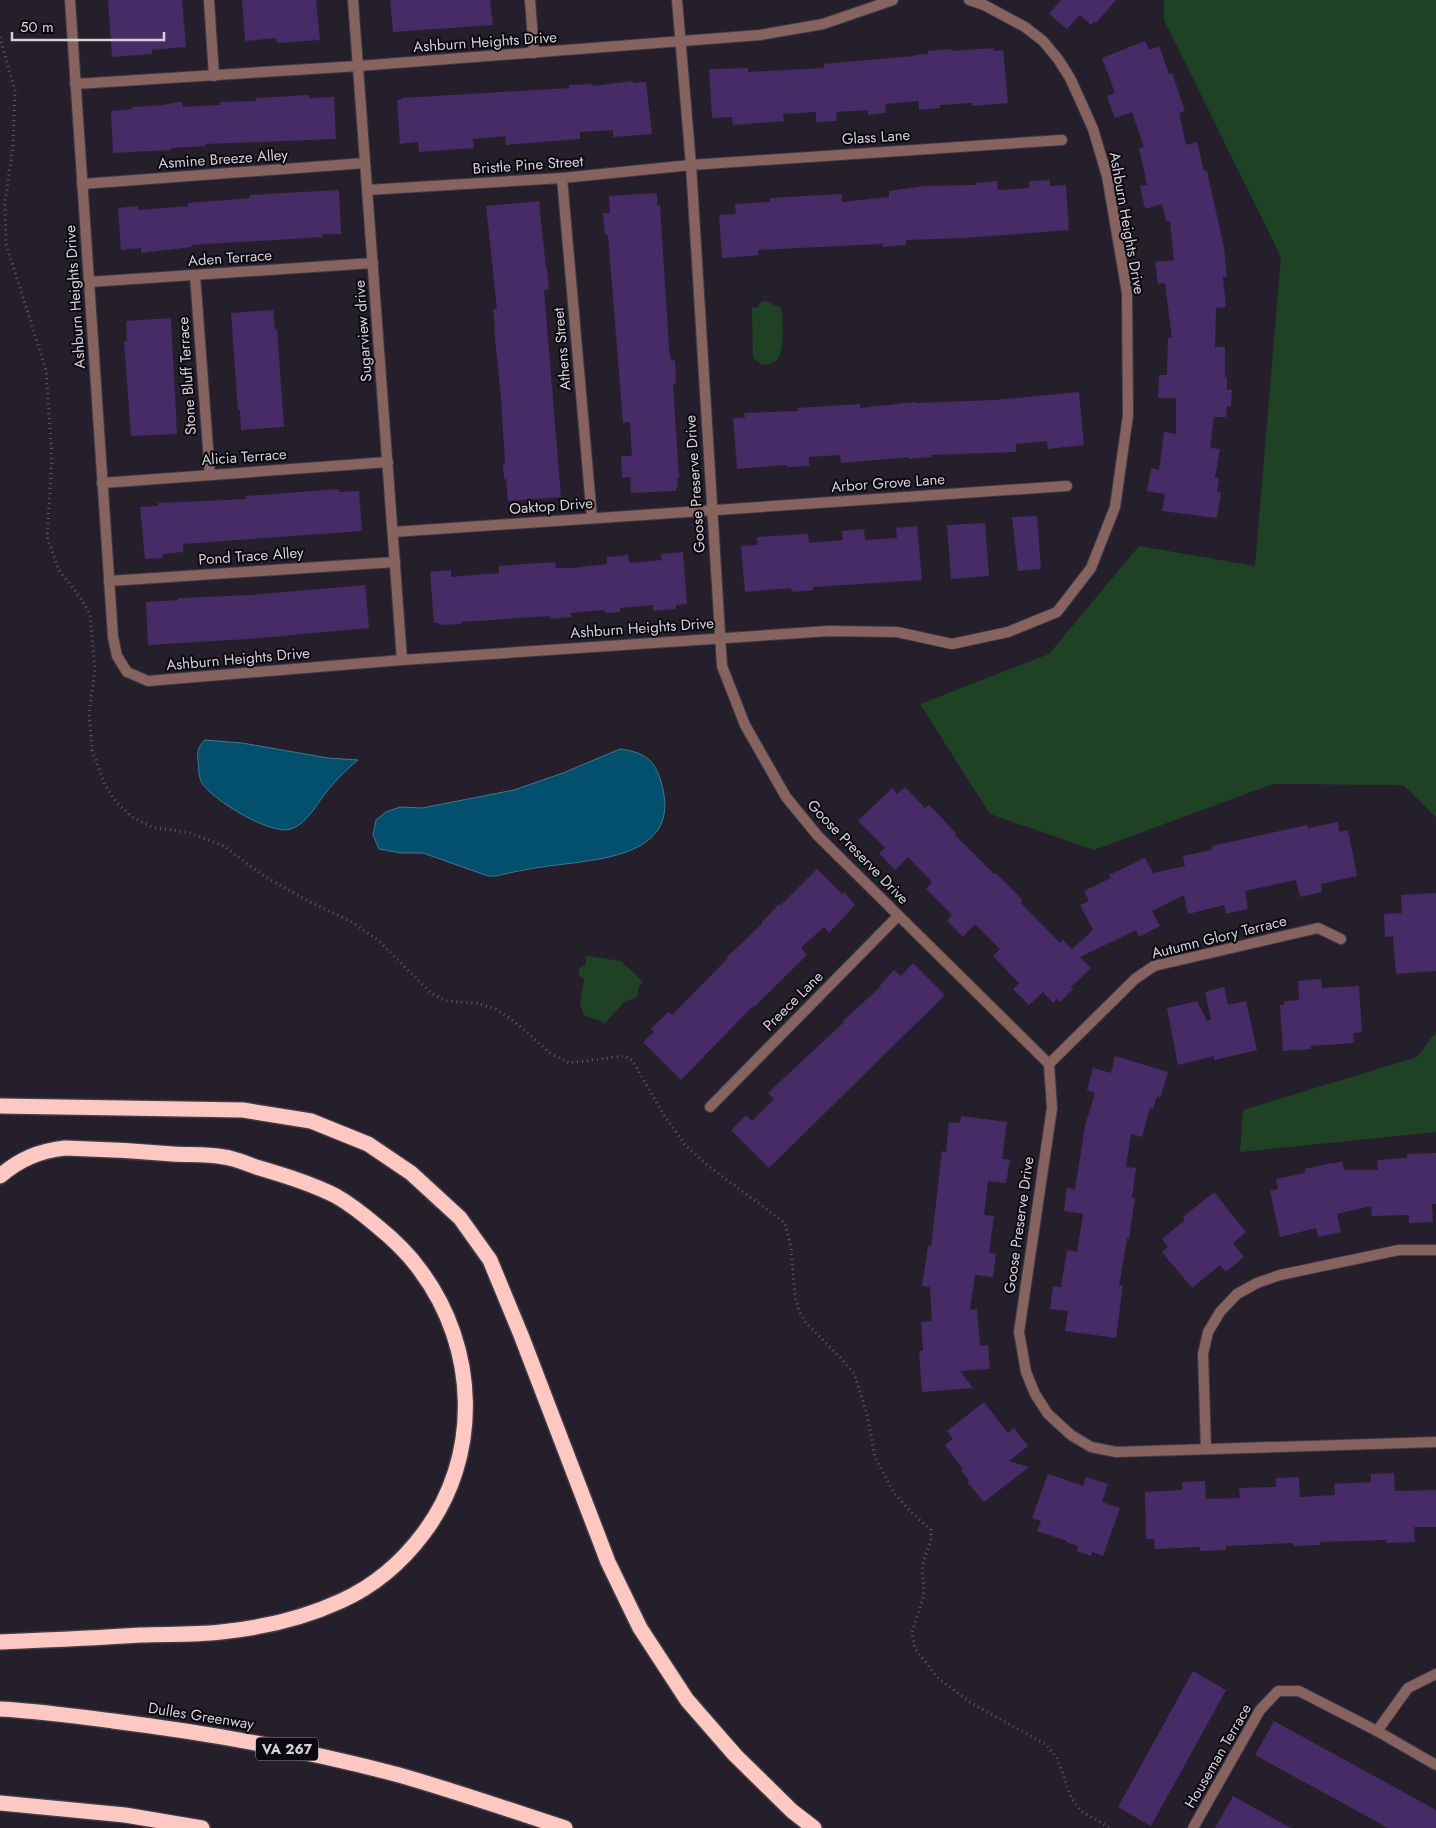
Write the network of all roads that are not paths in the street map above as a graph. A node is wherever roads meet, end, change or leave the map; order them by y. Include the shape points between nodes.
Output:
1 (70, 0) edge
2 (210, 0) edge
3 (353, 0) edge
4 (530, 0) edge
5 (677, 0) edge
6 (893, 0) edge
7 (969, 0) edge
8 (680, 43) junction
9 (534, 53) junction
10 (358, 66) junction
11 (214, 76) junction
12 (76, 84) junction
13 (1062, 140) dead end
14 (365, 163) junction
15 (691, 165) junction
16 (562, 178) junction
17 (82, 184) junction
18 (368, 190) junction
19 (373, 264) junction
20 (194, 275) junction
21 (89, 282) junction
22 (388, 462) junction
23 (210, 475) junction
24 (102, 483) junction
25 (1067, 486) dead end
26 (711, 510) junction
27 (592, 518) junction
28 (393, 532) junction
29 (395, 562) junction
30 (109, 581) junction
31 (720, 638) junction
32 (402, 660) junction
33 (898, 916) junction
34 (1341, 939) dead end
35 (1049, 1064) junction
36 (0, 1106) edge
37 (710, 1107) dead end
38 (0, 1176) edge
39 (1436, 1250) edge
40 (1436, 1442) edge
41 (1206, 1449) junction
42 (0, 1642) edge
43 (1436, 1674) edge
44 (0, 1709) edge
45 (1377, 1731) junction
46 (1436, 1765) edge
47 (0, 1802) edge
48 (202, 1828) edge
49 (565, 1828) edge
50 (814, 1828) edge
51 (1193, 1828) edge

1 - 12 street, Ashburn Heights Drive
2 - 11 street
3 - 10 street, Sugarview drive
4 - 9 street
5 - 8 street, Goose Preserve Drive
6 - 8 street, Ashburn Heights Drive via 822,24 760,35
7 - 31 street, Ashburn Heights Drive via 984,4 1025,27 1058,59 1082,102 1107,176 1127,293 1128,415 1114,507 1091,568 1057,612 1008,632 952,644 897,632 829,631
8 - 9 street, Ashburn Heights Drive
8 - 15 street, Goose Preserve Drive
9 - 10 street, Ashburn Heights Drive
10 - 11 street, Ashburn Heights Drive
10 - 14 street, Sugarview drive
11 - 12 street, Ashburn Heights Drive
12 - 17 street, Ashburn Heights Drive
13 - 15 street, Glass Lane
14 - 17 street, Asmine Breeze Alley
14 - 18 street, Sugarview drive
15 - 16 street, Bristle Pine Street
15 - 26 street, Goose Preserve Drive
16 - 18 street, Bristle Pine Street
16 - 27 street, Athens Street
17 - 21 street, Ashburn Heights Drive
18 - 19 street, Sugarview drive
19 - 20 street, Aden Terrace
19 - 22 street, Sugarview drive
20 - 21 street, Aden Terrace
20 - 23 street, Stone Bluff Terrace
21 - 24 street, Ashburn Heights Drive
22 - 23 street, Alicia Terrace
22 - 28 street, Sugarview drive
23 - 24 street, Alicia Terrace
24 - 30 street, Ashburn Heights Drive
25 - 26 street, Arbor Grove Lane
26 - 27 street, Oaktop Drive
26 - 31 street, Goose Preserve Drive
27 - 28 street, Oaktop Drive
28 - 29 street, Sugarview drive
29 - 30 street, Pond Trace Alley
29 - 32 street, Sugarview drive
30 - 32 street, Ashburn Heights Drive via 117,656 127,672 148,681
31 - 32 street, Ashburn Heights Drive
31 - 33 street, Goose Preserve Drive via 722,666 745,725 786,797 818,836
33 - 35 street, Goose Preserve Drive
33 - 37 street, Preece Lane
34 - 35 street, Autumn Glory Terrace via 1318,928 1154,966 1135,979
35 - 41 street, Goose Preserve Drive via 1052,1108 1019,1332 1026,1372 1048,1414 1091,1447 1116,1452
36 - 50 highway via 243,1110 311,1121 368,1144 411,1173 460,1218 490,1260 608,1562 640,1628 687,1700 735,1755
38 - 42 highway via 29,1156 65,1148 224,1157 306,1182 338,1197 397,1243 430,1285 453,1333 463,1367 466,1402 464,1438 456,1472 434,1520 386,1573 341,1601 271,1624 218,1633
39 - 41 street via 1399,1250 1280,1275 1237,1294 1220,1312 1208,1332 1202,1354
40 - 41 street, Goose Preserve Drive
43 - 45 street via 1408,1688
44 - 49 highway, Dulles Greenway / VA 267 via 178,1729 298,1751 398,1775
45 - 46 street, Houseman Terrace
45 - 51 street, Houseman Terrace via 1299,1691 1278,1691 1260,1710
47 - 48 highway via 125,1815

